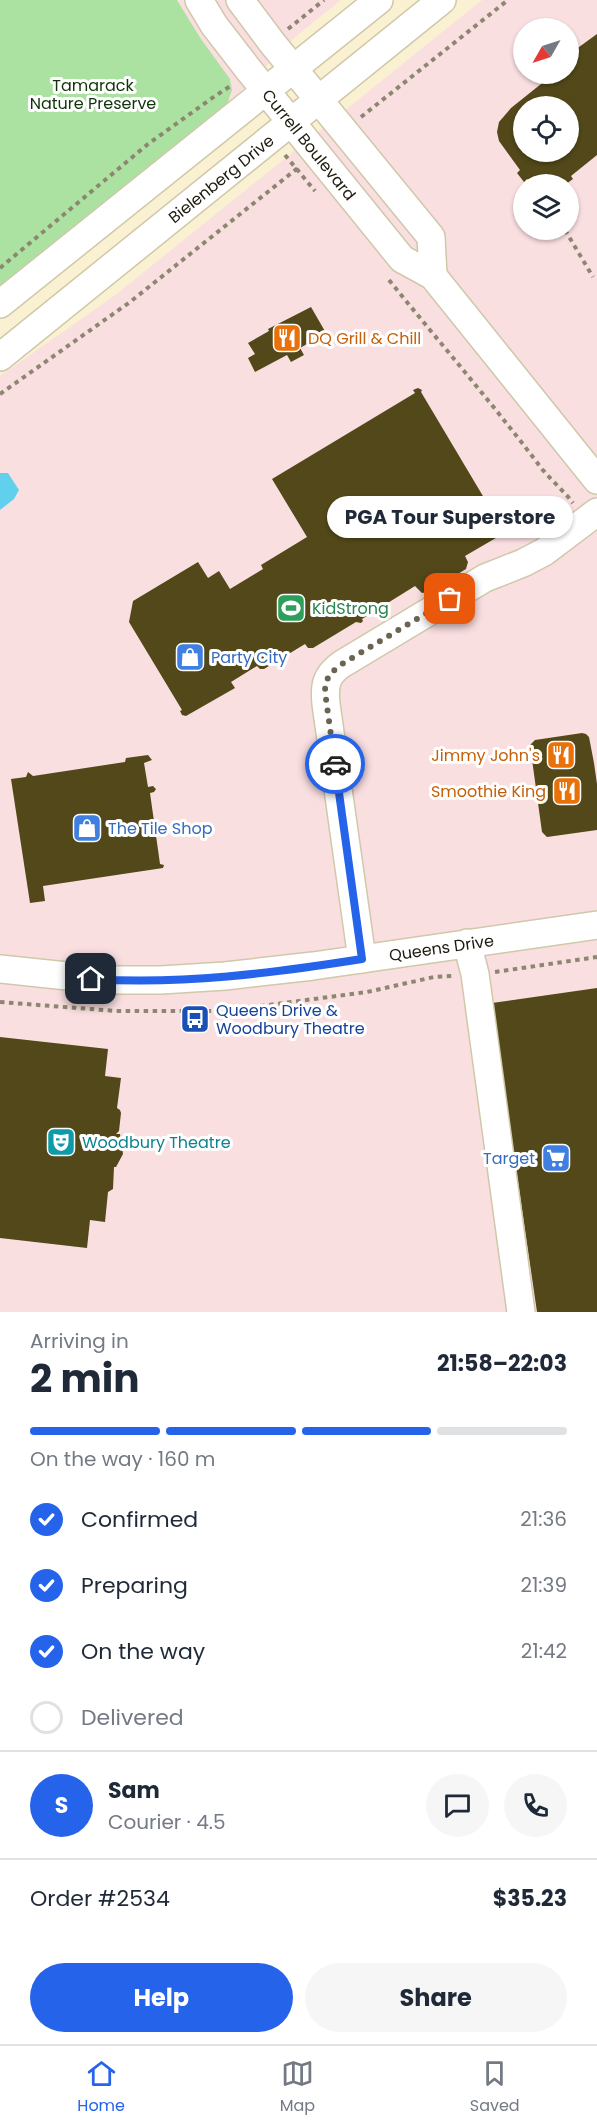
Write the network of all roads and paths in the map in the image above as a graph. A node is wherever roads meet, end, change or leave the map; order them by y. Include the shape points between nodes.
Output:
1 (199, 0) edge
2 (240, 0) edge
3 (324, 0) edge
4 (379, 0) edge
5 (442, 0) edge
6 (508, 0) edge
7 (290, 26) dead end
8 (293, 69) junction
9 (233, 85) dead end
10 (266, 92) junction
11 (319, 100) junction
12 (362, 117) dead end
13 (291, 123) junction
14 (297, 170) dead end
15 (571, 240) edge
16 (0, 268) edge
17 (433, 276) junction
18 (593, 277) dead end
19 (391, 282) dead end
20 (0, 304) edge
21 (0, 357) edge
22 (0, 394) edge
23 (597, 480) edge
24 (586, 509) edge
25 (597, 925) edge
26 (467, 943) junction
27 (597, 957) edge
28 (362, 959) junction
29 (0, 969) edge
30 (497, 972) dead end
31 (451, 976) dead end
32 (0, 1002) edge
33 (521, 1312) edge

1 - 10 street, Currell Boulevard
2 - 8 street
3 - 7 path
4 - 8 street
5 - 11 street, Bielenberg Drive
6 - 12 path
8 - 10 street
8 - 11 street
9 - 16 path via 148,144
10 - 13 street, Currell Boulevard
10 - 20 street
11 - 13 street, Bielenberg Drive
11 - 17 street via 431,237
13 - 17 street, Currell Boulevard via 402,259
13 - 21 street, Bielenberg Drive
14 - 22 path via 130,302
15 - 18 path
17 - 23 street, Currell Boulevard
19 - 24 path via 545,472
24 - 28 street via 544,552 485,578 342,664 326,680 326,704
25 - 26 street, Queens Drive
26 - 28 street, Queens Drive
26 - 33 street via 475,974
27 - 30 path
28 - 29 street, Queens Drive via 265,973 161,980 96,979
31 - 32 path via 367,992 223,1011 116,1011

